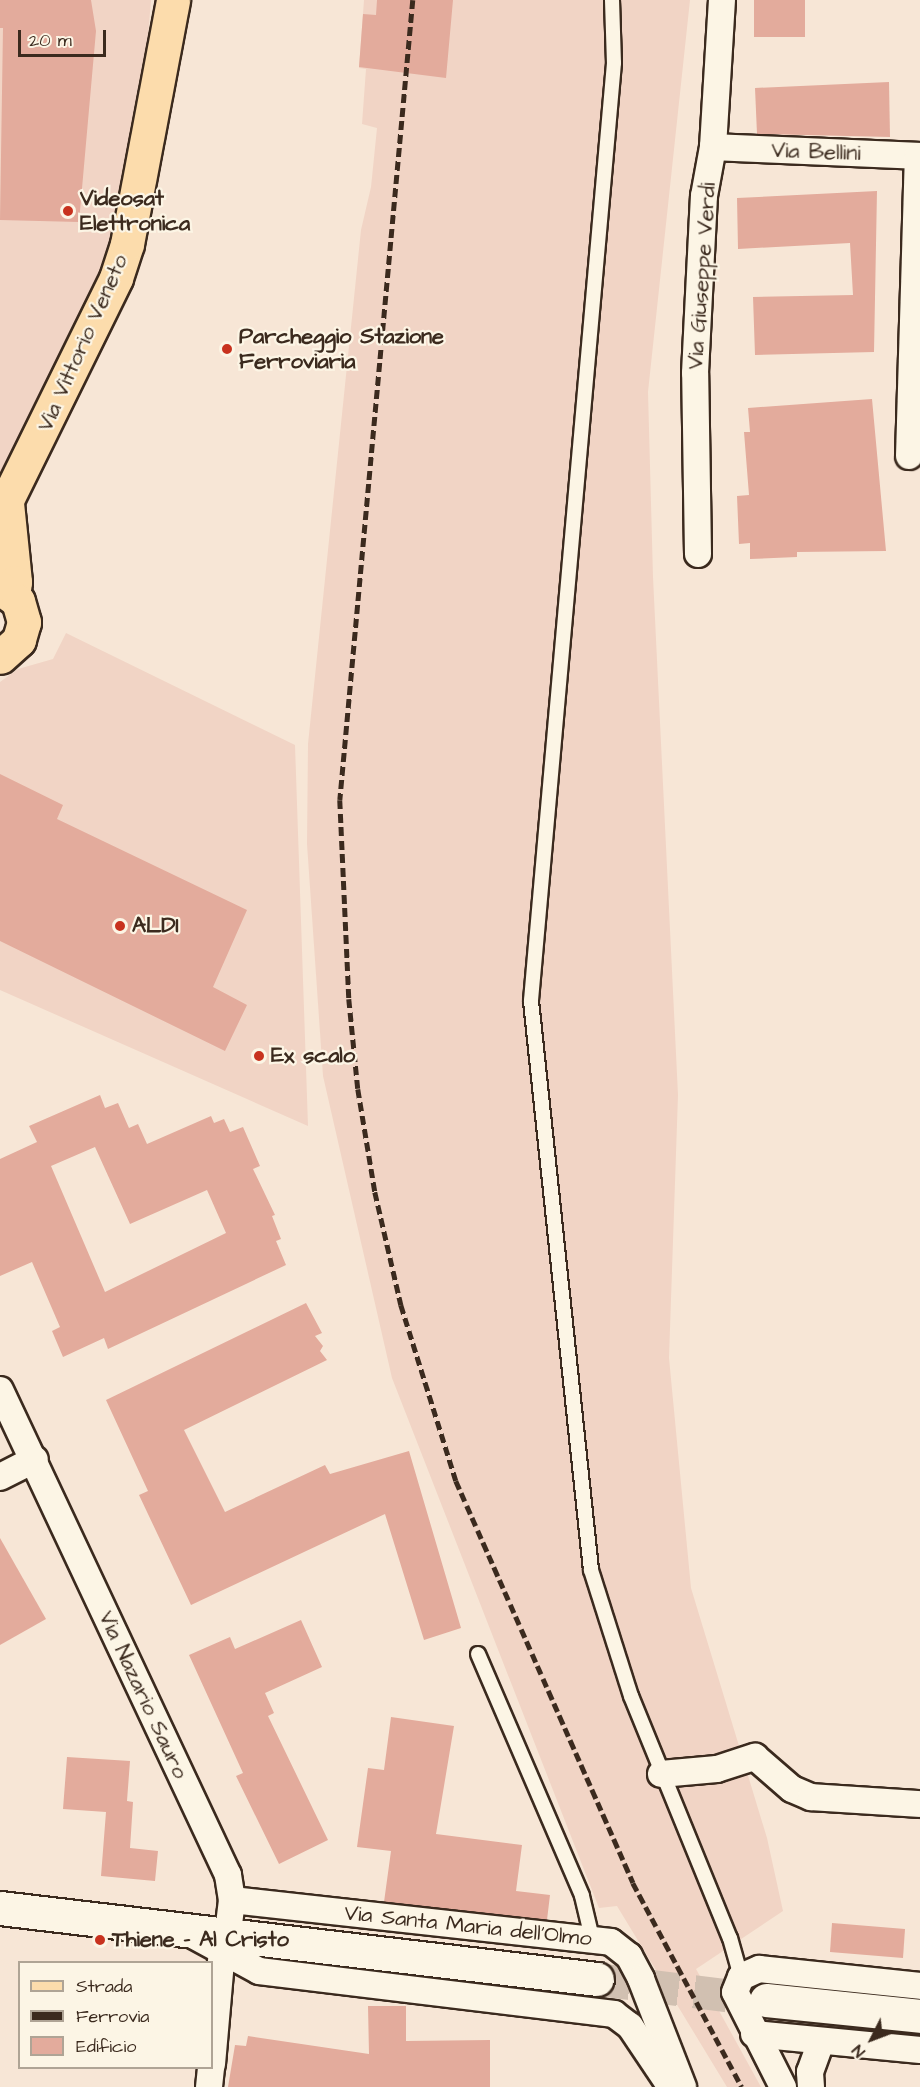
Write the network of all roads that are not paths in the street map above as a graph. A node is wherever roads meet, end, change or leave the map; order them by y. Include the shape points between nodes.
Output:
1 (173, 0) edge
2 (612, 0) edge
3 (722, 0) edge
4 (713, 147) junction
5 (919, 156) edge
6 (909, 456) dead end
7 (4, 509) edge
8 (698, 554) dead end
9 (6, 592) edge
10 (0, 657) edge
11 (0, 1390) edge
12 (35, 1459) junction
13 (0, 1477) edge
14 (478, 1654) dead end
15 (661, 1774) junction
16 (920, 1804) edge
17 (232, 1900) junction
18 (0, 1908) edge
19 (592, 1938) junction
20 (225, 1942) junction
21 (741, 1977) junction
22 (597, 1979) tunnel mouth
23 (641, 1979) junction
24 (920, 1986) edge
25 (766, 2000) tunnel mouth
26 (614, 2014) junction
27 (920, 2016) edge
28 (754, 2034) junction
29 (821, 2041) junction
30 (213, 2048) edge
31 (920, 2050) edge
32 (211, 2069) edge
33 (209, 2087) edge
34 (671, 2087) edge
35 (683, 2087) edge
36 (783, 2087) edge
37 (811, 2087) edge

1 - 7 main road, Via Vittorio Veneto via 127,244 116,278
2 - 15 lane via 615,63 531,1001 591,1570 631,1696
3 - 4 street, Via Giuseppe Verdi
4 - 5 street, Via Bellini
4 - 8 street, Via Giuseppe Verdi via 704,196 695,373
5 - 6 street
7 - 9 main road, Via Vittorio Veneto via 15,582
9 - 10 main road, Via Vittorio Veneto via 24,615 22,632 12,648
11 - 12 street, Via Nazario Sauro
12 - 13 street
12 - 17 street, Via Nazario Sauro via 228,1875
14 - 19 lane via 582,1896
15 - 16 street via 717,1769 755,1757 792,1789 812,1797
15 - 21 lane via 730,1938
17 - 19 street, Via Santa Maria dell'Olmo via 524,1935
17 - 20 street, Via Nazario Sauro
18 - 20 main road, Via Santa Maria dell'Olmo via 188,1932
19 - 23 street, Via Santa Maria dell'Olmo via 611,1942 629,1956
20 - 22 main road, Via Santa Maria dell'Olmo
20 - 26 street, Via Santa Maria dell'Olmo via 259,1971
20 - 30 street, Via Nazario Sauro
21 - 24 street via 759,1969
21 - 28 street via 735,1992
23 - 26 street via 629,2006
23 - 35 street, Via Santa Maria dell'Olmo
25 - 27 main road
26 - 34 street via 630,2026
28 - 29 street
28 - 36 street
29 - 31 street
29 - 37 street via 810,2072
32 - 33 street, Via Nazario Sauro

